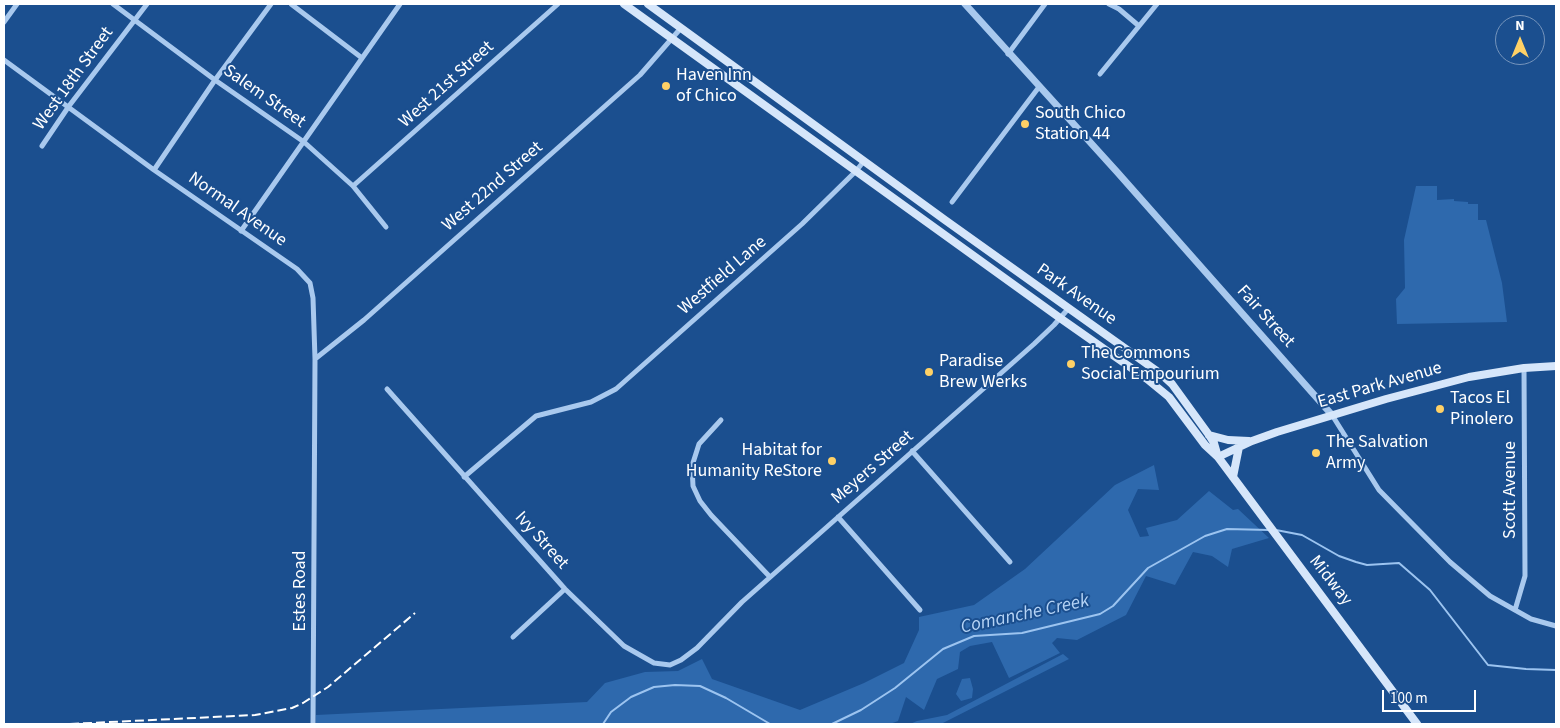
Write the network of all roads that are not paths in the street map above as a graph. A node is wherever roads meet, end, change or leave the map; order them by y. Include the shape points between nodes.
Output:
1 (17, 4) edge
2 (113, 4) edge
3 (147, 4) edge
4 (271, 4) edge
5 (290, 4) edge
6 (400, 4) edge
7 (558, 4) edge
8 (624, 4) edge
9 (648, 4) edge
10 (964, 4) edge
11 (1045, 4) edge
12 (1109, 4) edge
13 (1157, 4) edge
14 (135, 20) junction
15 (4, 22) edge
16 (1139, 26) junction
17 (681, 28) junction
18 (673, 39) junction
19 (1008, 54) junction
20 (362, 58) junction
21 (4, 60) edge
22 (1100, 74) dead end
23 (215, 80) junction
24 (1039, 86) junction
25 (69, 106) junction
26 (304, 142) junction
27 (42, 146) dead end
28 (864, 161) junction
29 (154, 170) junction
30 (856, 171) junction
31 (353, 186) junction
32 (952, 202) dead end
33 (386, 227) dead end
34 (241, 231) junction
35 (1068, 308) junction
36 (1060, 318) junction
37 (315, 359) junction
38 (1556, 366) edge
39 (1524, 368) junction
40 (387, 389) dead end
41 (1332, 415) junction
42 (721, 420) dead end
43 (1209, 435) junction
44 (1252, 441) junction
45 (1239, 447) junction
46 (912, 452) junction
47 (1218, 457) junction
48 (315, 458) joint
49 (464, 477) junction
50 (1233, 477) junction
51 (838, 517) junction
52 (1010, 562) dead end
53 (770, 577) junction
54 (565, 589) junction
55 (920, 610) dead end
56 (1515, 610) junction
57 (1556, 626) edge
58 (513, 637) dead end
59 (697, 648) joint
60 (313, 724) edge
61 (1417, 724) edge

1 - 15 street
2 - 14 street, Salem Street
3 - 14 street, West 18th Street
4 - 23 street
5 - 20 street
6 - 20 street
7 - 31 street, West 21st Street
8 - 18 main road, Park Avenue
9 - 17 main road, Park Avenue
10 - 19 street, Fair Street
11 - 19 street
12 - 16 street
13 - 16 street
14 - 23 street, Salem Street
14 - 25 street, West 18th Street
16 - 22 street
17 - 18 street, West 22nd Street
17 - 28 main road, Park Avenue
18 - 30 main road, Park Avenue
18 - 37 street, West 22nd Street via 640,75 364,320
19 - 24 street, Fair Street
20 - 26 street
21 - 25 street, Normal Avenue
23 - 26 street, Salem Street
23 - 29 street
24 - 32 street
24 - 41 street, Fair Street
25 - 27 street, West 18th Street
25 - 29 street, Normal Avenue
26 - 31 street, Salem Street
26 - 34 street
28 - 30 street, Westfield Lane
28 - 35 main road, Park Avenue
29 - 34 street, Normal Avenue
30 - 36 main road, Park Avenue
30 - 49 street, Westfield Lane via 802,224 616,389 591,402 536,416
31 - 33 street, Salem Street
34 - 37 street, Normal Avenue via 297,269 310,283
35 - 36 street, Meyers Street
35 - 43 main road, Park Avenue via 1161,374
36 - 46 street, Meyers Street
36 - 47 main road, Park Avenue via 1169,397
37 - 48 street, Normal Avenue
38 - 39 main road, East Park Avenue
39 - 41 main road, East Park Avenue via 1469,377
39 - 56 street, Scott Avenue via 1525,576
40 - 49 street, Ivy Street
41 - 44 main road, East Park Avenue
41 - 56 street, Fair Street via 1379,490 1402,516 1469,580
42 - 53 street via 699,444 692,466 693,486 711,515
43 - 44 main road
43 - 47 main road, Park Avenue
44 - 45 main road, East Park Avenue
45 - 47 main road, East Park Avenue
45 - 50 main road
46 - 51 street, Meyers Street
46 - 52 street
47 - 50 main road, Midway
48 - 60 street, Estes Road
49 - 54 street, Ivy Street
50 - 61 main road, Midway
51 - 53 street, Meyers Street
51 - 55 street
53 - 59 street, Meyers Street
54 - 58 street
54 - 59 street, Ivy Street via 624,646 654,663 670,665
56 - 57 street, Fair Street via 1531,619

